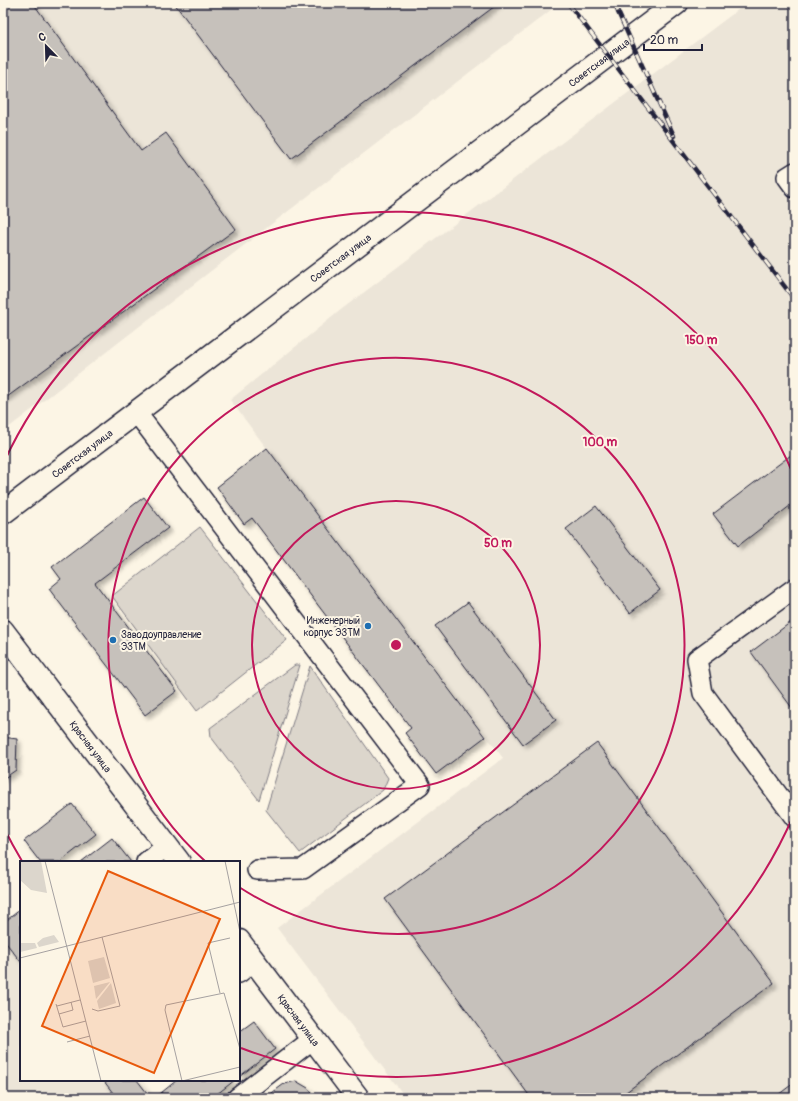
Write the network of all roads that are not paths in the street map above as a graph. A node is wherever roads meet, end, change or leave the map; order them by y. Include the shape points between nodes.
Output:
1 (677, 3) edge
2 (795, 172) edge
3 (795, 188) edge
4 (136, 412) junction
5 (3, 512) edge
6 (795, 588) edge
7 (3, 631) edge
8 (795, 818) edge
9 (173, 854) edge
10 (149, 861) edge
11 (257, 870) dead end
12 (240, 944) edge
13 (247, 967) edge
14 (313, 1039) junction
15 (237, 1098) edge
16 (358, 1098) edge

1 - 4 main road, Советская улица
2 - 3 lane via 787,177
4 - 5 main road, Советская улица
4 - 11 lane via 420,785 303,869
6 - 8 lane via 697,659 703,693
7 - 9 main road, Красная улица
9 - 10 lane
12 - 13 main road, Красная улица
13 - 14 main road, Красная улица
14 - 15 lane
14 - 16 main road, Красная улица

